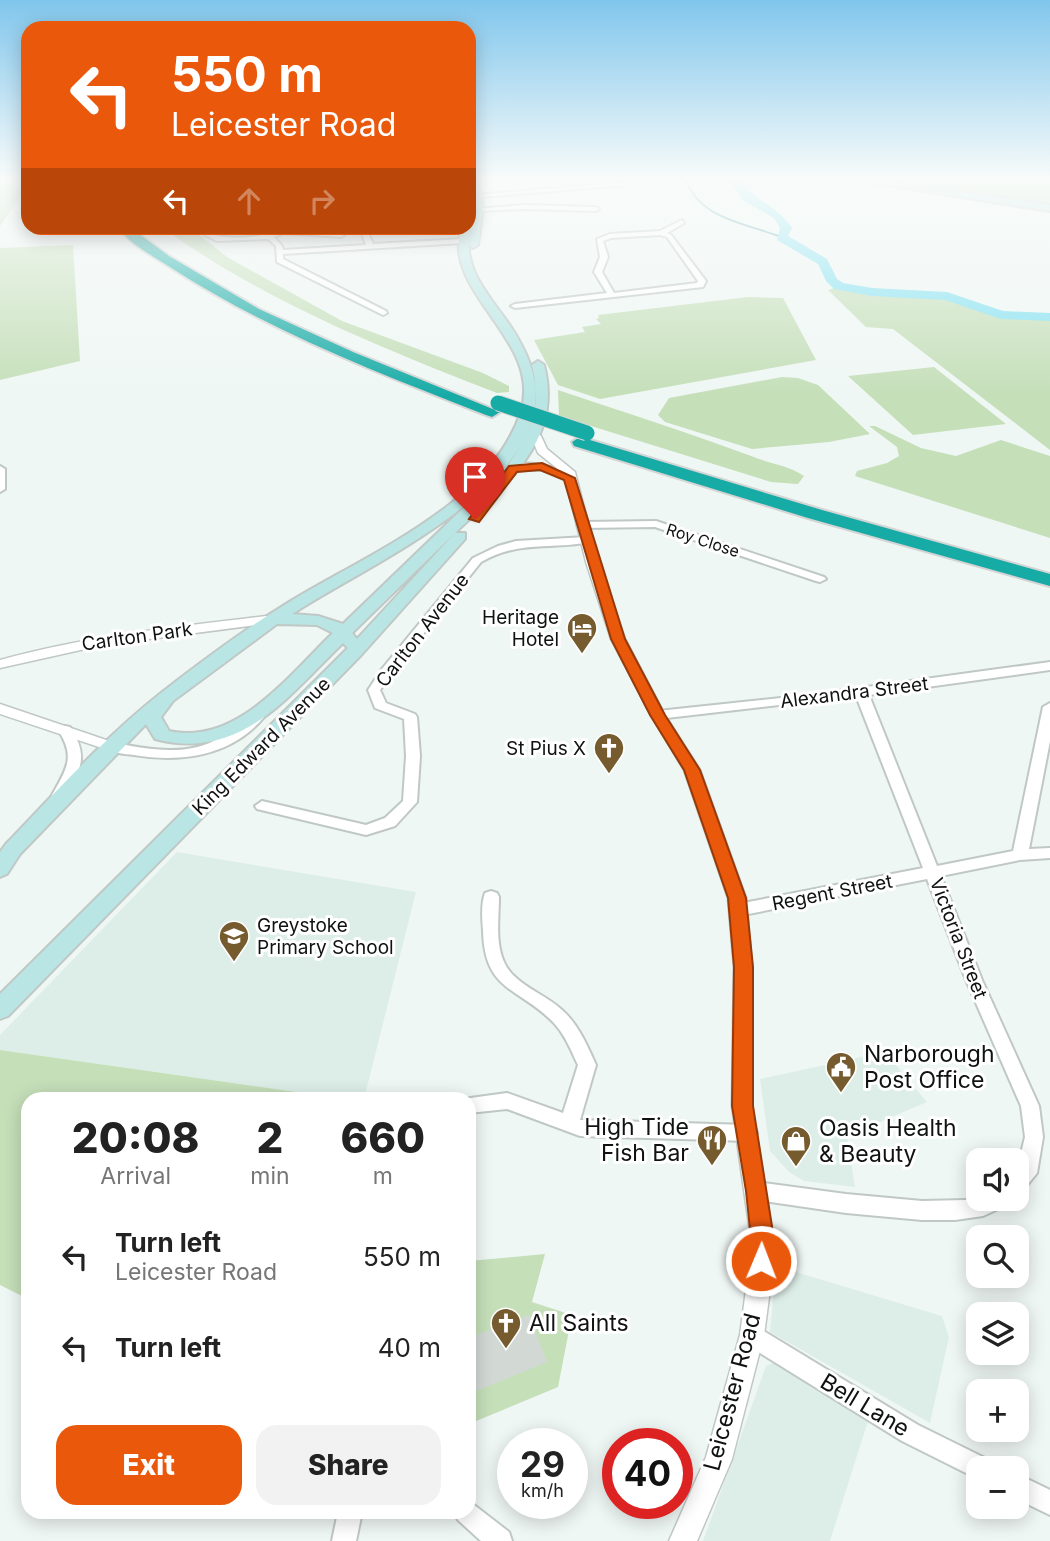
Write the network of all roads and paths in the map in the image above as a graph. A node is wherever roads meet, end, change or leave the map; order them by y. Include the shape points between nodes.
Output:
1 (158, 252) edge
2 (179, 252) edge
3 (294, 252) edge
4 (463, 252) edge
5 (473, 252) edge
6 (602, 252) edge
7 (680, 252) edge
8 (280, 253) joint
9 (612, 296) junction
10 (515, 306) dead end
11 (383, 313) dead end
12 (536, 389) junction
13 (495, 407) junction
14 (536, 436) junction
15 (583, 438) junction
16 (0, 469) edge
17 (512, 470) junction
18 (569, 478) junction
19 (0, 489) edge
20 (584, 533) junction
21 (1050, 567) edge
22 (820, 579) dead end
23 (1050, 580) edge
24 (275, 619) junction
25 (345, 633) junction
26 (355, 650) junction
27 (0, 664) edge
28 (1050, 666) edge
29 (861, 692) junction
30 (168, 696) junction
31 (1050, 707) edge
32 (266, 708) junction
33 (0, 709) edge
34 (658, 715) junction
35 (65, 730) junction
36 (110, 746) junction
37 (262, 806) dead end
38 (53, 808) junction
39 (1050, 853) edge
40 (1020, 855) junction
41 (0, 869) edge
42 (934, 873) junction
43 (491, 897) dead end
44 (738, 910) junction
45 (0, 1009) edge
46 (476, 1104) edge
47 (569, 1124) junction
48 (748, 1133) junction
49 (1029, 1163) edge
50 (757, 1191) junction
51 (966, 1210) edge
52 (752, 1335) junction
53 (966, 1461) edge
54 (1029, 1492) edge
55 (1050, 1503) edge
56 (349, 1519) edge
57 (474, 1519) edge
58 (344, 1541) edge
59 (500, 1541) edge
60 (683, 1541) edge

1 - 13 highway via 284,325
2 - 13 highway via 301,321
3 - 8 street
4 - 12 main road via 471,276 521,351
5 - 12 main road via 476,267 532,351
6 - 9 street via 598,272
7 - 9 street via 702,283
8 - 11 street via 285,263
9 - 10 street
12 - 14 main road, King Edward Avenue
12 - 24 main road via 522,431 473,491 412,537
13 - 15 highway
14 - 17 main road, King Edward Avenue
14 - 18 street, Leicester Road via 542,451 566,468
15 - 21 highway
15 - 23 highway via 815,514
16 - 19 street
17 - 18 street via 542,467
17 - 25 main road, King Edward Avenue
17 - 26 main road, King Edward Avenue via 492,500
18 - 20 street, Leicester Road
20 - 22 street, Roy Close via 656,524
20 - 34 street, Leicester Road via 618,639
20 - 37 street, Carlton Avenue via 514,544 477,560 386,672 374,690 380,705 410,716 414,756 410,802 390,822 366,830
24 - 25 main road via 317,619
24 - 27 street, Carlton Park via 124,635
24 - 30 main road
25 - 26 main road
25 - 32 main road, King Edward Avenue
26 - 45 main road, King Edward Avenue
28 - 29 street, Alexandra Street
29 - 34 street, Alexandra Street
29 - 42 street, Victoria Street
30 - 32 main road, King Edward Avenue via 152,717 162,736 186,743 226,734
30 - 36 main road
31 - 40 street
32 - 36 street via 235,738 190,755 160,757
33 - 35 street
34 - 44 street, Leicester Road via 692,770
35 - 36 street
35 - 38 street via 77,744 76,763
36 - 38 main road
38 - 41 main road
39 - 40 street, Regent Street
40 - 42 street, Regent Street
42 - 44 street, Regent Street
42 - 49 street, Victoria Street via 974,980 1030,1106 1034,1137
43 - 47 street via 498,966 573,1034 587,1065
44 - 48 street, Leicester Road via 743,967 743,1106
46 - 47 street via 507,1101
47 - 48 street via 611,1130
48 - 50 street, Leicester Road
50 - 51 street via 940,1213
50 - 52 street, Leicester Road via 762,1239
52 - 53 street, Bell Lane via 910,1433
52 - 60 street, Leicester Road via 719,1459
54 - 55 street
56 - 58 street
57 - 59 street

